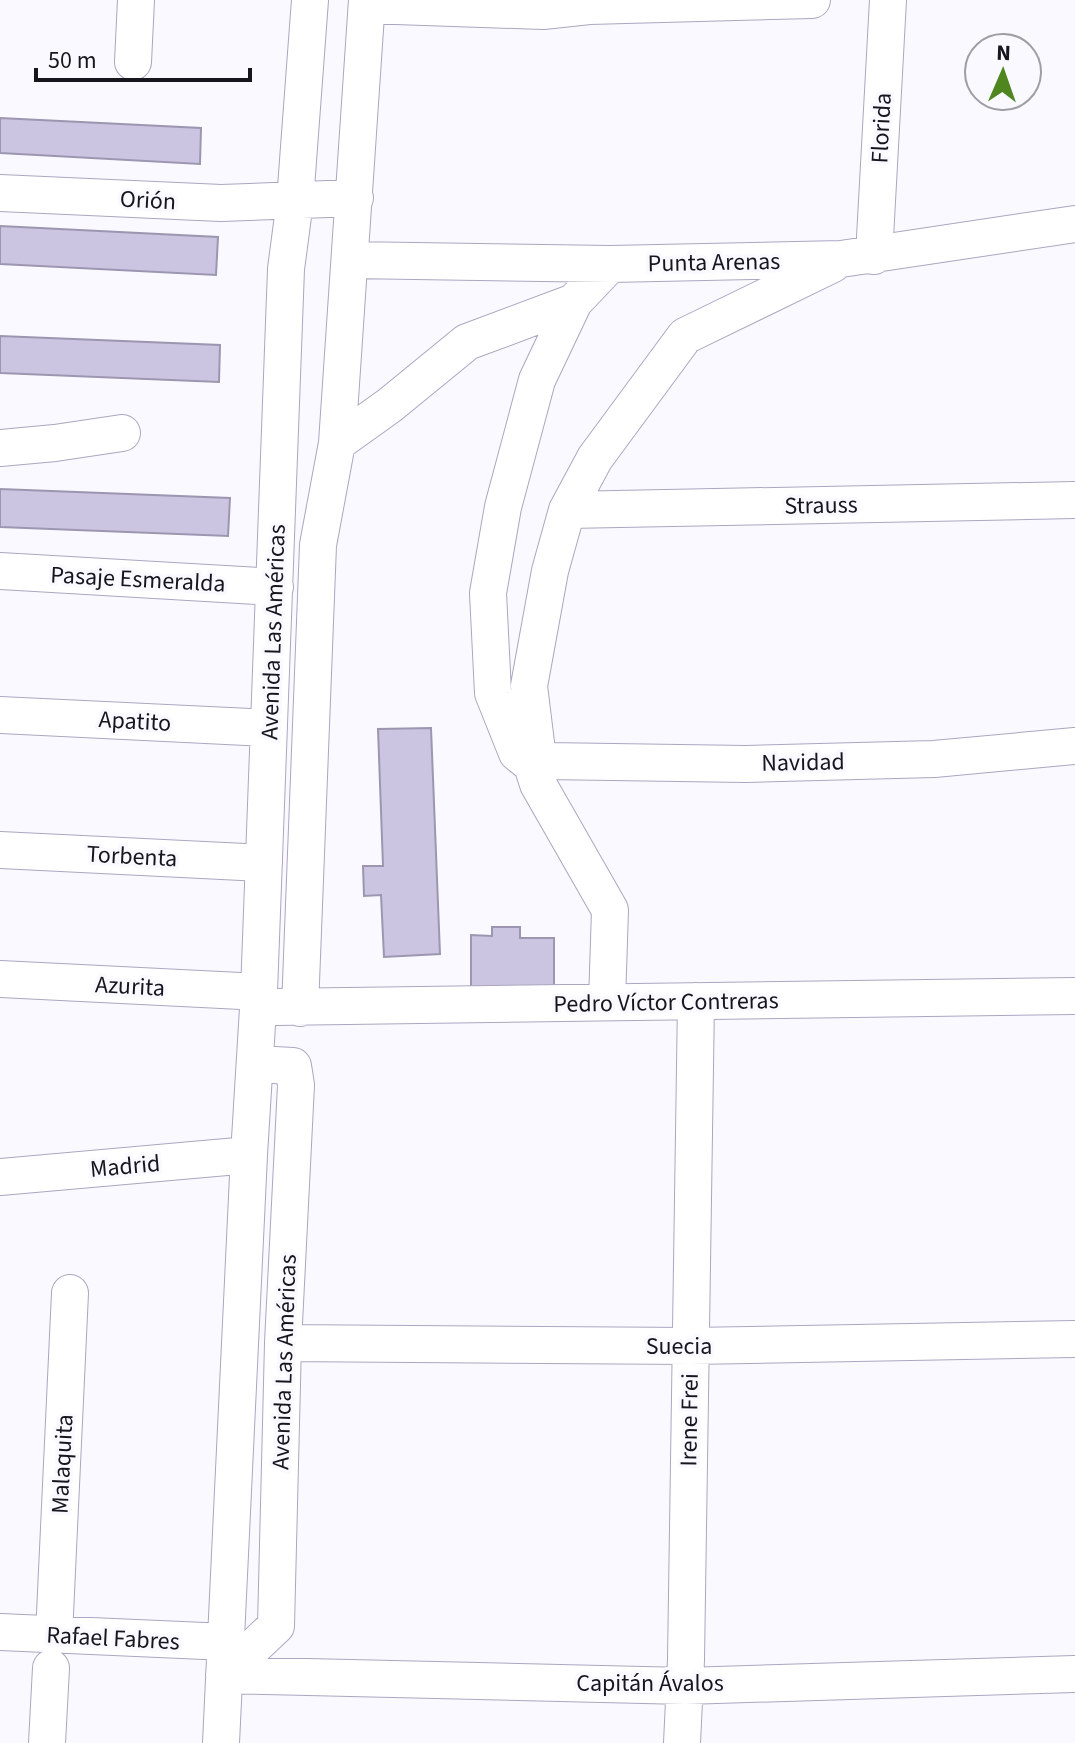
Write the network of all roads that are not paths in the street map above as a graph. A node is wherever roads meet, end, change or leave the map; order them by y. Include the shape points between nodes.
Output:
1 (136, 0) edge
2 (310, 0) edge
3 (812, 0) edge
4 (888, 0) edge
5 (367, 2) edge
6 (133, 62) dead end
7 (0, 193) edge
8 (355, 198) junction
9 (295, 201) junction
10 (1075, 224) edge
11 (858, 258) junction
12 (351, 260) junction
13 (610, 264) junction
14 (574, 302) junction
15 (122, 433) dead end
16 (337, 443) junction
17 (0, 448) edge
18 (1075, 500) edge
19 (567, 510) junction
20 (0, 571) edge
21 (275, 587) junction
22 (0, 715) edge
23 (269, 728) junction
24 (1075, 746) edge
25 (532, 765) junction
26 (0, 850) edge
27 (264, 863) junction
28 (0, 979) edge
29 (1075, 996) edge
30 (258, 1000) junction
31 (696, 1001) junction
32 (607, 1002) junction
33 (300, 1008) junction
34 (255, 1064) junction
35 (249, 1155) junction
36 (0, 1177) edge
37 (70, 1293) dead end
38 (1075, 1339) edge
39 (283, 1343) junction
40 (691, 1346) junction
41 (0, 1632) edge
42 (52, 1652) junction
43 (226, 1659) junction
44 (1075, 1674) edge
45 (685, 1686) junction
46 (47, 1743) edge
47 (221, 1743) edge
48 (682, 1743) edge

1 - 6 street
2 - 9 street, Avenida Las Américas
3 - 5 street via 543,11
4 - 11 street, Florida
5 - 8 street, Avenida Las Américas
7 - 9 street, Orión via 221,203
8 - 9 street
8 - 12 street, Avenida Las Américas
9 - 21 street, Avenida Las Américas via 286,269
10 - 11 street, Punta Arenas
11 - 13 street, Punta Arenas
11 - 19 street via 685,336 595,458
12 - 13 street, Punta Arenas
12 - 16 street, Avenida Las Américas
13 - 14 street
14 - 16 street via 467,342
14 - 25 street via 537,380 503,507 488,593 493,693 517,753
15 - 17 street
16 - 33 street, Avenida Las Américas via 318,545
18 - 19 street, Strauss
19 - 25 street via 529,686 537,751
20 - 21 street, Pasaje Esmeralda
21 - 23 street, Avenida Las Américas
22 - 23 street, Apatito
23 - 27 street, Avenida Las Américas
24 - 25 street, Navidad via 934,759
25 - 32 street via 610,910
26 - 27 street, Torbenta
27 - 30 street, Avenida Las Américas
28 - 30 street, Azurita
29 - 31 street, Pedro Víctor Contreras
30 - 33 street, Pedro Víctor Contreras
30 - 34 street, Avenida Las Américas
31 - 32 street, Pedro Víctor Contreras
31 - 40 street, Irene Frei
32 - 33 street, Pedro Víctor Contreras
34 - 35 street, Avenida Las Américas
34 - 39 street, Avenida Las Américas via 293,1066 296,1085
35 - 36 street, Madrid
35 - 43 street, Avenida Las Américas
37 - 42 street, Malaquita
38 - 40 street, Suecia
39 - 40 street, Suecia
39 - 43 street, Avenida Las Américas via 276,1626
40 - 45 street, Irene Frei
41 - 42 street, Rafael Fabres
42 - 43 street, Rafael Fabres
42 - 46 street, Malaquita
43 - 45 street, Capitán Ávalos
43 - 47 street, Avenida Las Américas
44 - 45 street, Capitán Ávalos
45 - 48 street, Irene Frei

